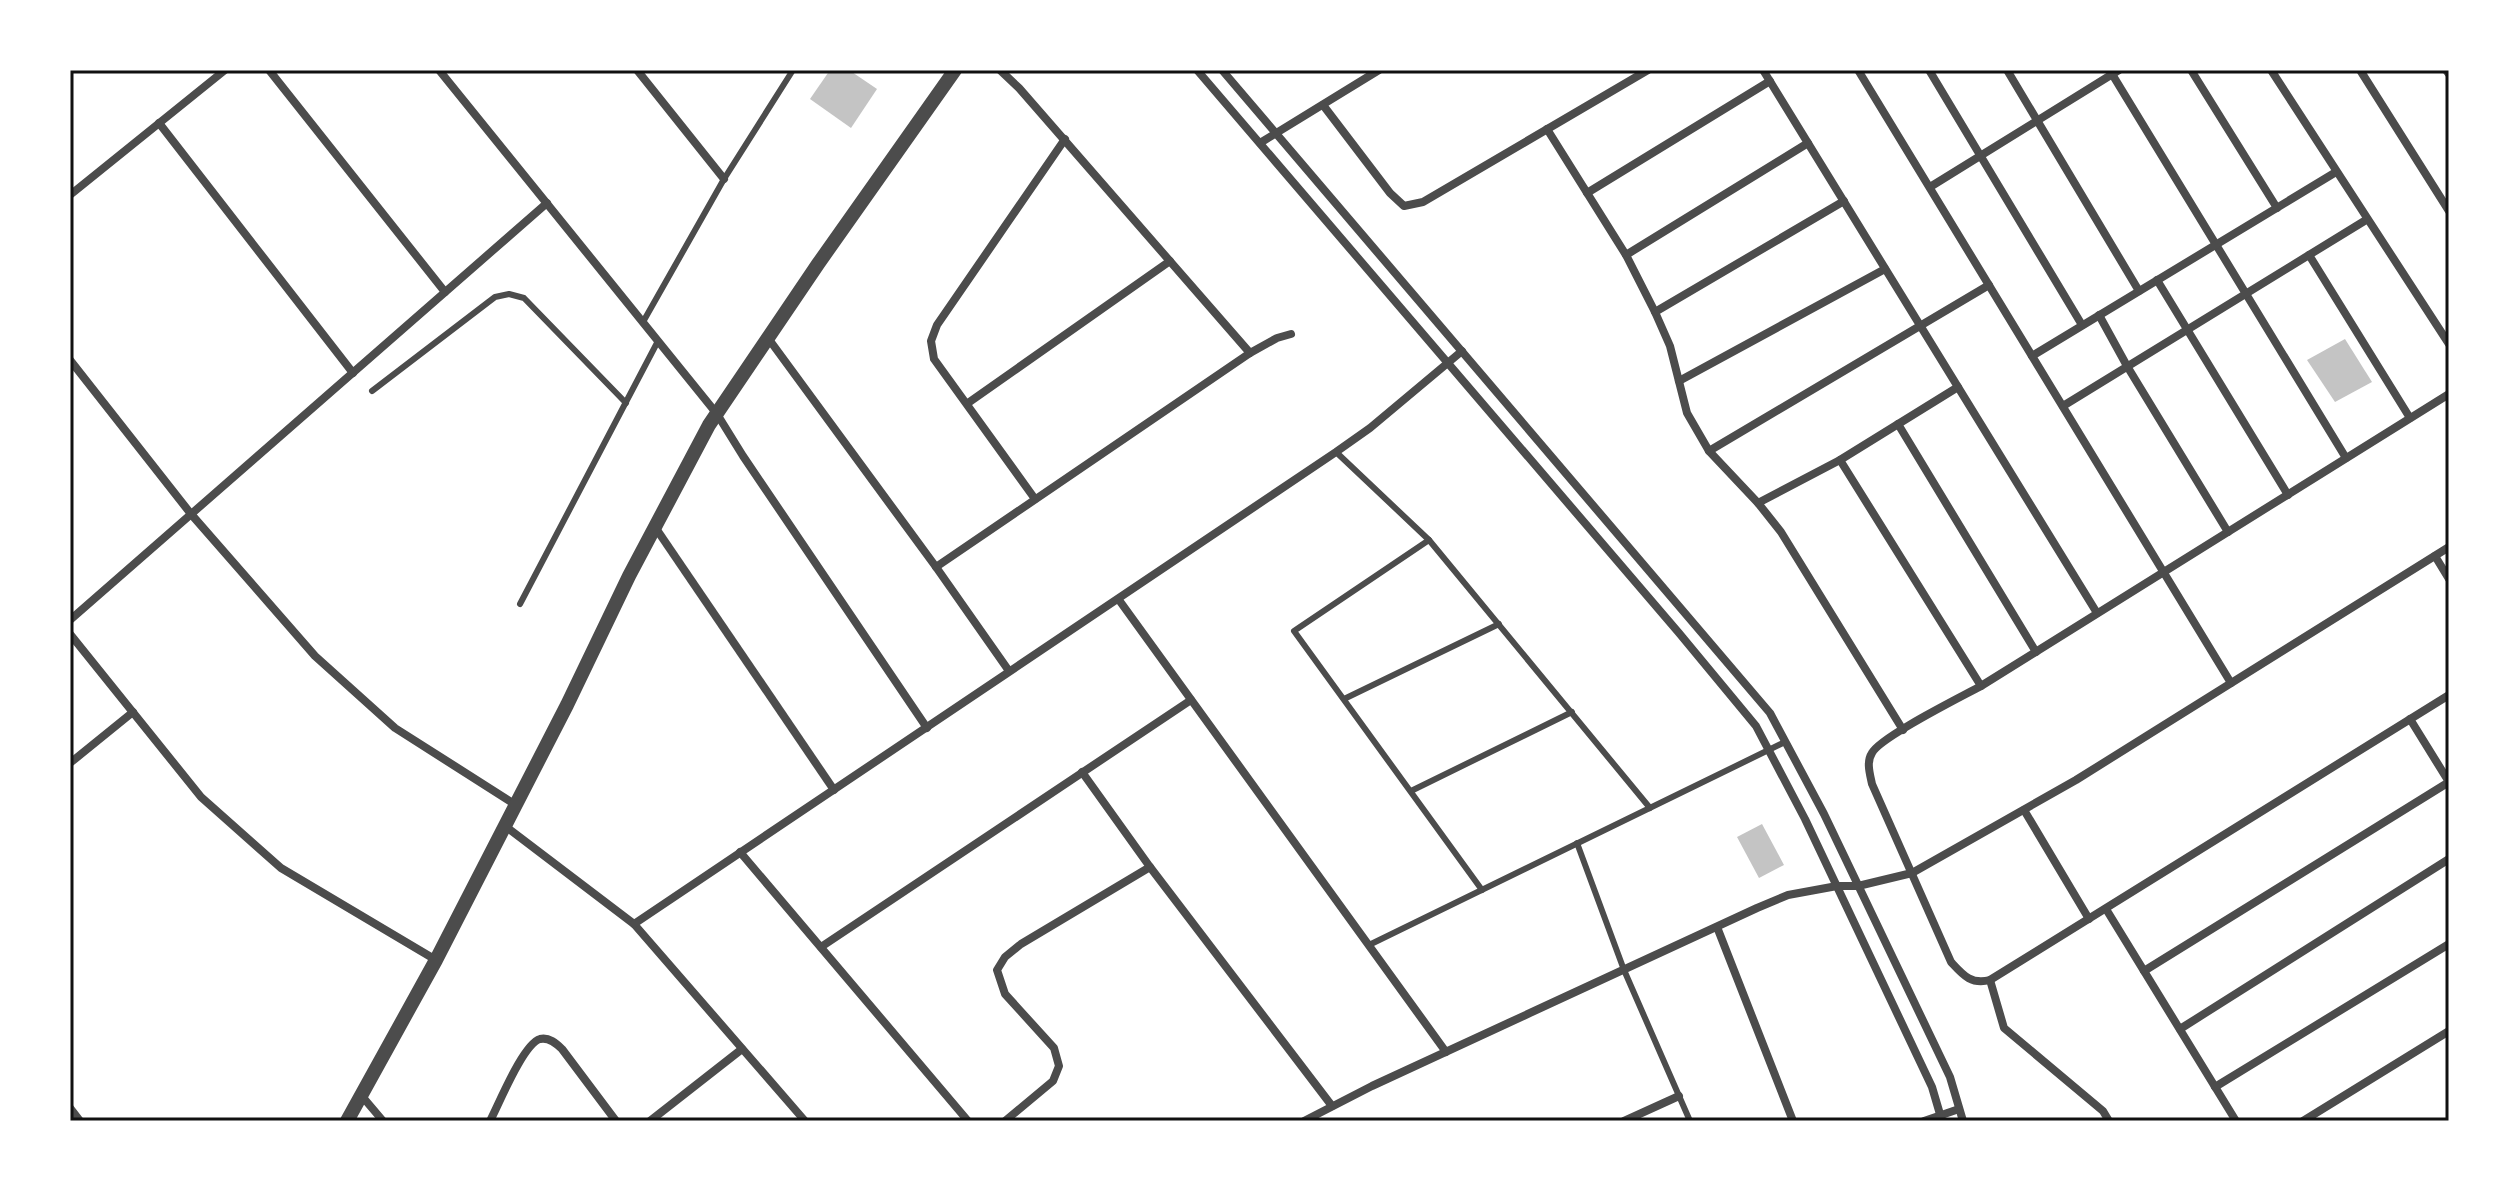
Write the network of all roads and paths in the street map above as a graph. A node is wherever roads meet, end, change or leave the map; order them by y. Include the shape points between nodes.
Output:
1 (225, 70) edge
2 (269, 70) edge
3 (439, 70) edge
4 (637, 70) edge
5 (793, 70) edge
6 (955, 70) edge
7 (1000, 70) edge
8 (1197, 70) edge
9 (1222, 70) edge
10 (1379, 70) edge
11 (1648, 70) edge
12 (1763, 70) edge
13 (1858, 70) edge
14 (1929, 70) edge
15 (2007, 70) edge
16 (2191, 70) edge
17 (2271, 70) edge
18 (2360, 70) edge
19 (2117, 71) edge
20 (1770, 81) junction
21 (1323, 105) junction
22 (2039, 120) junction
23 (159, 123) junction
24 (1547, 129) junction
25 (1276, 134) junction
26 (1065, 139) junction
27 (1260, 143) junction
28 (1808, 143) junction
29 (1981, 154) junction
30 (2336, 172) junction
31 (724, 179) junction
32 (1930, 187) junction
33 (1587, 193) junction
34 (70, 195) edge
35 (1844, 201) junction
36 (547, 203) junction
37 (2277, 208) junction
38 (2449, 211) edge
39 (2366, 220) junction
40 (2216, 245) junction
41 (1626, 255) junction
42 (2309, 255) junction
43 (1170, 261) junction
44 (1885, 269) junction
45 (2157, 280) junction
46 (1989, 285) junction
47 (2139, 291) junction
48 (445, 292) junction
49 (2246, 293) junction
50 (1655, 312) junction
51 (2099, 315) junction
52 (643, 322) junction
53 (2082, 325) junction
54 (1921, 326) junction
55 (2186, 330) junction
56 (1291, 334) dead end
57 (768, 338) junction
58 (658, 341) junction
59 (2449, 344) edge
60 (1462, 351) junction
61 (1250, 353) junction
62 (2032, 356) junction
63 (70, 360) edge
64 (1447, 362) junction
65 (2127, 366) junction
66 (353, 373) junction
67 (1679, 381) junction
68 (1958, 387) junction
69 (372, 391) dead end
70 (2449, 394) edge
71 (626, 403) junction
72 (968, 403) junction
73 (2063, 406) junction
74 (717, 414) junction
75 (2410, 418) junction
76 (1898, 424) junction
77 (1709, 451) junction
78 (1336, 452) junction
79 (2346, 458) junction
80 (1840, 460) junction
81 (2288, 495) junction
82 (1035, 499) junction
83 (1758, 503) junction
84 (191, 514) junction
85 (655, 527) junction
86 (2228, 532) junction
87 (1429, 540) junction
88 (2449, 547) edge
89 (2435, 556) junction
90 (936, 567) junction
91 (2163, 572) junction
92 (2449, 579) edge
93 (1119, 600) junction
94 (520, 604) dead end
95 (2097, 613) junction
96 (70, 620) edge
97 (1499, 624) junction
98 (70, 634) edge
99 (2036, 652) junction
100 (1009, 671) junction
101 (2231, 683) junction
102 (1981, 686) junction
103 (2449, 695) edge
104 (1344, 699) junction
105 (1191, 700) junction
106 (133, 712) junction
107 (1572, 712) junction
108 (2410, 719) junction
109 (927, 728) junction
110 (1903, 730) junction
111 (1785, 742) junction
112 (1769, 750) junction
113 (70, 763) edge
114 (1082, 772) junction
115 (2449, 782) edge
116 (834, 790) junction
117 (1411, 791) junction
118 (516, 805) junction
119 (1650, 808) junction
120 (2024, 810) junction
121 (505, 826) junction
122 (1577, 843) junction
123 (740, 852) junction
124 (2449, 859) edge
125 (1150, 867) junction
126 (1912, 873) junction
127 (1837, 886) junction
128 (1858, 886) junction
129 (1482, 890) junction
130 (2106, 909) junction
131 (2089, 919) junction
132 (634, 924) junction
133 (1717, 927) junction
134 (2449, 944) edge
135 (1369, 945) junction
136 (821, 947) junction
137 (436, 960) junction
138 (1624, 970) junction
139 (2144, 971) junction
140 (1990, 980) junction
141 (2180, 1029) junction
142 (2449, 1031) edge
143 (742, 1049) junction
144 (1446, 1052) junction
145 (2215, 1087) junction
146 (361, 1095) junction
147 (1679, 1096) junction
148 (1332, 1106) junction
149 (70, 1108) edge
150 (1959, 1109) junction
151 (1941, 1118) edge
152 (80, 1121) edge
153 (347, 1121) edge
154 (383, 1121) edge
155 (490, 1121) edge
156 (616, 1121) edge
157 (650, 1121) edge
158 (805, 1121) edge
159 (968, 1121) edge
160 (1005, 1121) edge
161 (1304, 1121) edge
162 (1624, 1121) edge
163 (1690, 1121) edge
164 (1793, 1121) edge
165 (1924, 1121) edge
166 (1963, 1121) edge
167 (2109, 1121) edge
168 (2236, 1121) edge
169 (2303, 1121) edge

1 - 23 street
2 - 48 street
3 - 36 street
4 - 31 street
5 - 31 lane
6 - 57 street
7 - 26 street
8 - 27 street
9 - 25 street
10 - 21 street
11 - 24 street
12 - 20 street
13 - 32 street
14 - 29 street
15 - 22 street
16 - 37 street
17 - 30 street
18 - 38 street
19 - 22 street
19 - 40 street
20 - 28 street
20 - 33 street
21 - 24 street via 1404,206 1423,202
21 - 25 street
22 - 29 street
22 - 47 street
23 - 34 street
23 - 66 street
24 - 33 street
25 - 27 street
25 - 60 street
26 - 43 street
26 - 72 street via 931,341 934,359
27 - 64 street
28 - 35 street
28 - 41 street
29 - 32 street
29 - 53 street
30 - 37 street
30 - 39 street
31 - 52 lane
32 - 46 street
33 - 41 street
35 - 44 street
35 - 50 street
36 - 48 street
36 - 52 street
37 - 40 street
39 - 42 street
39 - 59 street
40 - 45 street
40 - 49 street
41 - 50 street
42 - 49 street
42 - 75 street
43 - 61 street
43 - 72 street
44 - 54 street
44 - 67 street
45 - 47 street
45 - 55 street
46 - 54 street
46 - 62 street
47 - 51 street
48 - 66 street
49 - 55 street
49 - 79 street
50 - 67 street
51 - 53 street
51 - 65 street
52 - 58 street
53 - 62 street
54 - 68 street
54 - 77 street
55 - 65 street
55 - 81 street
56 - 61 street
57 - 74 street
57 - 90 street
58 - 71 lane
58 - 74 street
60 - 64 street
60 - 111 street via 1762,703
61 - 82 street
62 - 73 street
63 - 84 street
64 - 78 street
64 - 112 street via 1699,656
65 - 73 street
65 - 86 street
66 - 84 street
67 - 77 street via 1687,413
68 - 76 street
68 - 95 street
69 - 71 lane via 495,297 509,294 524,298
70 - 75 street
71 - 94 lane
72 - 82 street
73 - 91 street
74 - 85 street
74 - 109 street
75 - 79 street
76 - 80 street
76 - 99 street
77 - 83 street
78 - 87 lane
78 - 93 street
79 - 81 street
80 - 83 street
80 - 102 street
81 - 86 street
82 - 90 street
83 - 110 street
84 - 96 street
84 - 118 street via 315,656 395,728
85 - 116 street
85 - 118 street
86 - 91 street
87 - 97 lane
87 - 104 lane via 1294,631
88 - 89 street
89 - 92 street
89 - 101 street
90 - 100 street
91 - 95 street
91 - 101 street
93 - 100 street
93 - 105 street
95 - 99 street
97 - 104 lane
97 - 107 lane
98 - 106 street
99 - 102 street
100 - 109 street
101 - 120 street
102 - 110 street
103 - 108 street
104 - 117 lane
105 - 114 street
105 - 135 street
106 - 113 street
106 - 137 street via 201,797 281,868
107 - 117 lane
107 - 119 lane
108 - 115 street
108 - 130 street
109 - 116 street
110 - 126 street via 1870,754 1868,768
111 - 112 lane
111 - 128 street
112 - 119 lane
112 - 127 street
114 - 125 street
114 - 136 street
115 - 139 street
116 - 123 street
117 - 129 lane
118 - 121 street
119 - 122 lane
120 - 126 street
120 - 131 street
121 - 132 street
121 - 137 street
122 - 129 lane
122 - 138 lane
123 - 132 street
123 - 136 street
124 - 141 street
125 - 148 street
125 - 160 street via 1021,944 997,970 1005,994 1054,1048 1059,1066 1053,1081
126 - 128 street
126 - 140 street via 1951,962 1966,979
127 - 128 street
127 - 133 street via 1788,895
127 - 151 street via 1932,1087
128 - 150 street via 1950,1077
129 - 135 lane
130 - 131 street
130 - 139 street
131 - 140 street
132 - 143 street
133 - 138 street
133 - 164 street
134 - 145 street
135 - 144 street
136 - 159 street
137 - 146 street
138 - 144 street
138 - 147 lane
139 - 141 street
140 - 167 street via 2004,1028
141 - 145 street
142 - 169 street
143 - 157 street
143 - 158 street
144 - 148 street
145 - 168 street
146 - 153 street
146 - 154 street
147 - 162 street
147 - 163 lane
148 - 161 street
149 - 152 street
150 - 151 street
150 - 166 street
151 - 165 street
155 - 156 street via 525,1052 543,1038 562,1049

